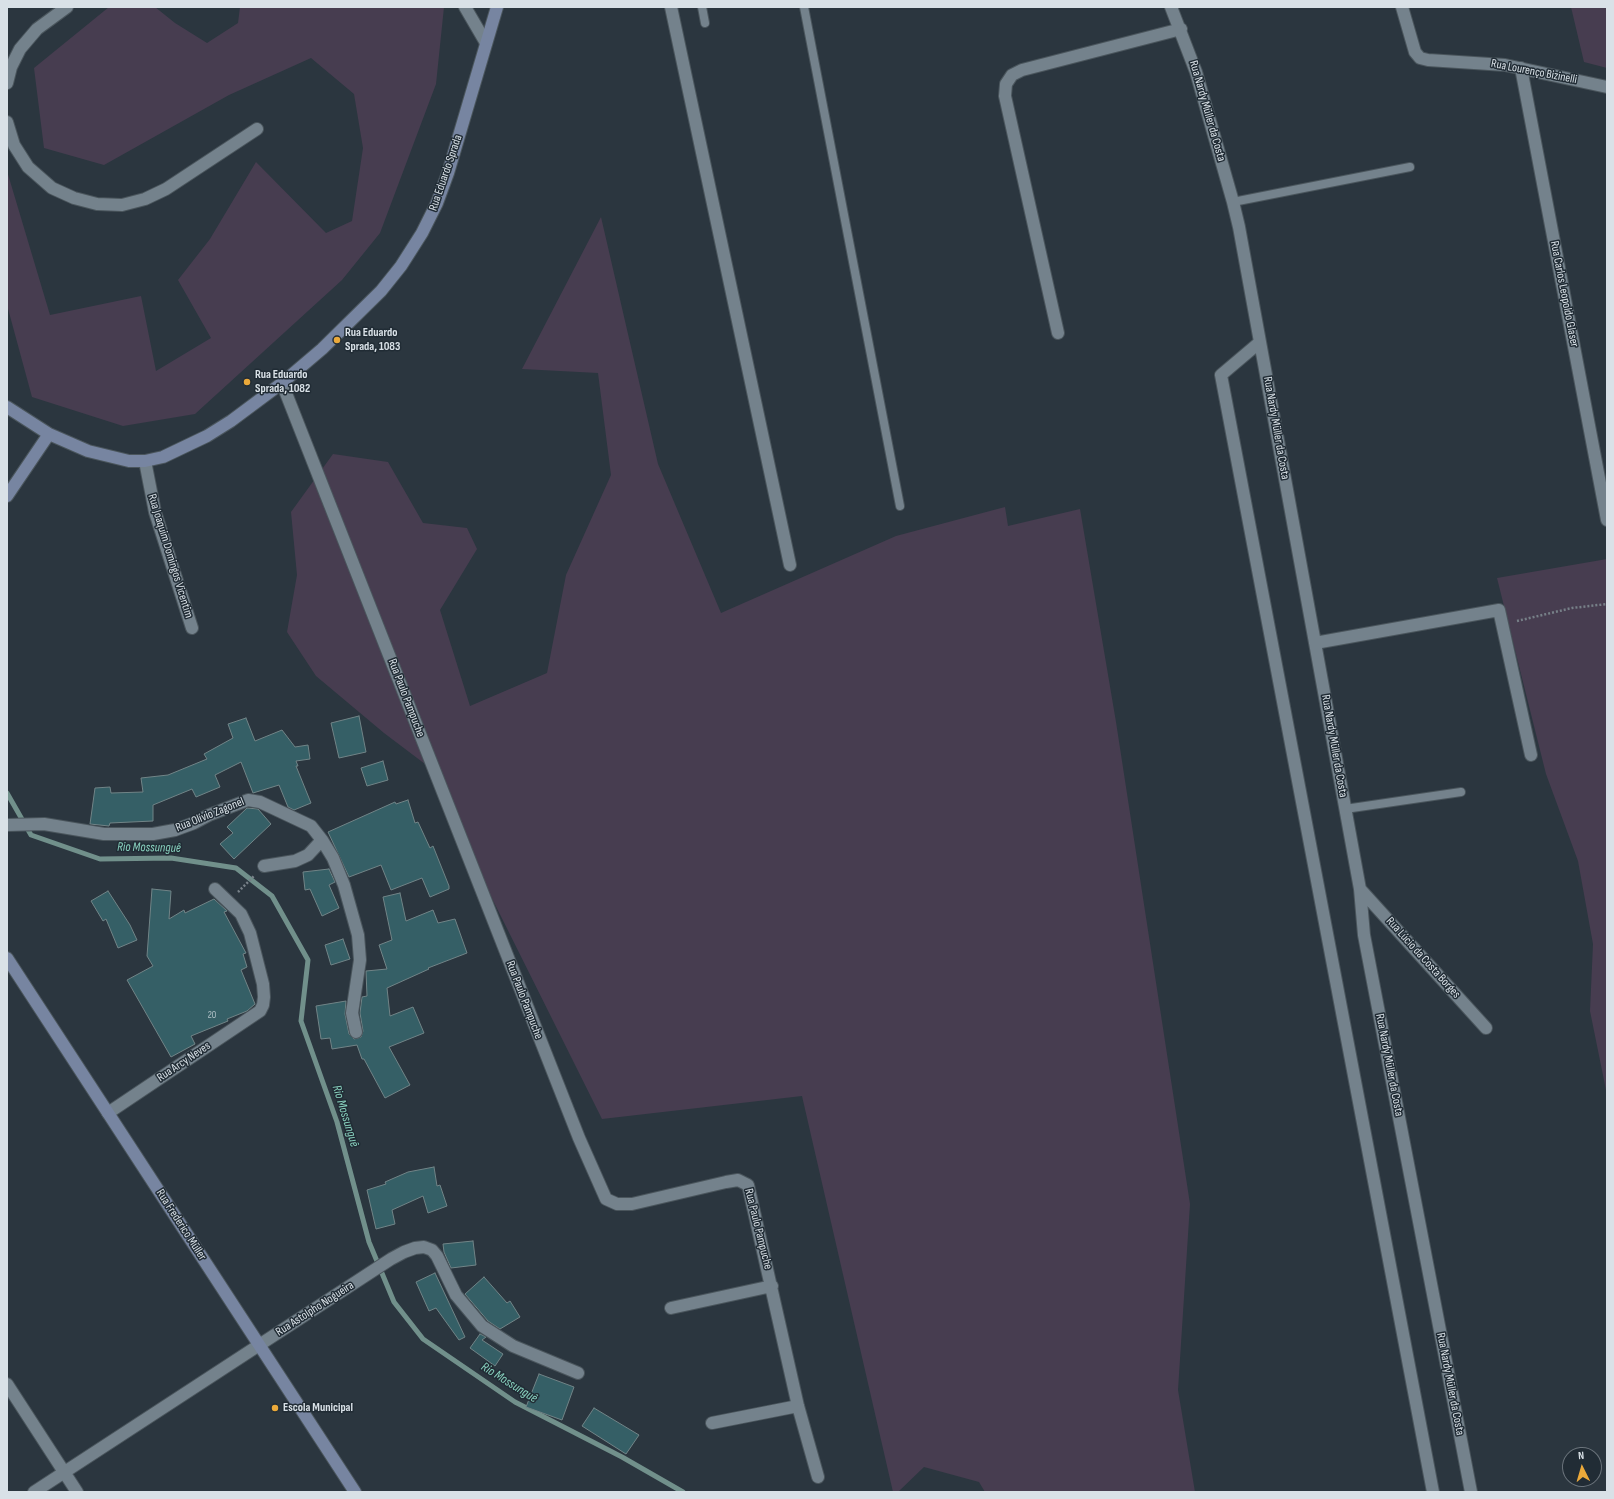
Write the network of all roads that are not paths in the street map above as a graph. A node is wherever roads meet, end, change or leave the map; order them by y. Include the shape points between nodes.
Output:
1 (67, 7) edge
2 (465, 7) edge
3 (497, 7) edge
4 (671, 7) edge
5 (702, 7) edge
6 (804, 7) edge
7 (1171, 7) edge
8 (1402, 7) edge
9 (705, 24) dead end
10 (1181, 29) junction
11 (486, 43) junction
12 (1521, 68) junction
13 (7, 83) edge
14 (1607, 87) edge
15 (7, 122) edge
16 (256, 129) dead end
17 (1410, 168) dead end
18 (1233, 202) junction
19 (1058, 332) dead end
20 (1260, 342) junction
21 (282, 383) junction
22 (7, 407) edge
23 (49, 434) junction
24 (145, 461) junction
25 (7, 496) edge
26 (900, 506) dead end
27 (1607, 520) edge
28 (790, 565) dead end
29 (192, 628) dead end
30 (1315, 643) junction
31 (1531, 755) dead end
32 (1461, 792) dead end
33 (1346, 809) junction
34 (10, 825) edge
35 (322, 840) junction
36 (264, 866) road end
37 (215, 889) dead end
38 (1360, 889) junction
39 (7, 958) edge
40 (1486, 1028) dead end
41 (356, 1032) dead end
42 (108, 1113) junction
43 (772, 1286) junction
44 (671, 1308) dead end
45 (259, 1346) junction
46 (578, 1373) dead end
47 (7, 1384) edge
48 (798, 1406) junction
49 (712, 1424) dead end
50 (64, 1472) junction
51 (818, 1477) dead end
52 (34, 1492) edge
53 (77, 1492) edge
54 (354, 1492) edge
55 (1433, 1492) edge
56 (1471, 1492) edge

1 - 13 street via 37,29 20,49
2 - 11 street
3 - 11 main road, Rua Eduardo Sprada
4 - 28 street
5 - 9 lane
6 - 26 lane
7 - 10 street, Rua Nardy Müller da Costa
8 - 12 street, Rua Lourenço Bizinelli via 1415,52 1420,58 1486,62
10 - 18 street, Rua Nardy Müller da Costa
10 - 19 street via 1022,70 1012,75 1006,84 1005,96
11 - 21 main road, Rua Eduardo Sprada via 448,173 422,233 381,291 322,349
12 - 14 street, Rua Lourenço Bizinelli
12 - 27 street, Rua Carlos Leopoldo Glaser
15 - 16 street via 14,145 28,167 52,188 74,198 98,204 122,205 145,199 166,189
17 - 18 lane
18 - 20 street, Rua Nardy Müller da Costa
20 - 30 street, Rua Nardy Müller da Costa
20 - 55 street via 1221,375
21 - 24 main road, Rua Eduardo Sprada via 207,436 163,457
21 - 43 street, Rua Paulo Pampuche via 576,1131 606,1199 617,1204 632,1204 726,1182 738,1180 748,1184
22 - 23 main road, Rua Eduardo Sprada
23 - 24 main road, Rua Eduardo Sprada via 88,451 129,461
23 - 25 main road
24 - 29 street, Rua Joaquim Domingos Vicentim via 155,512
30 - 31 street via 1499,610
30 - 33 street, Rua Nardy Müller da Costa
32 - 33 lane
33 - 38 street, Rua Nardy Müller da Costa
34 - 35 street, Rua Olívio Zagonel via 35,824 104,834 153,834 181,828 237,802 248,800 260,802 311,826
35 - 36 street via 308,854 296,861
35 - 41 street, Rua Olívio Zagonel via 344,885 358,935 360,960 352,1013
37 - 42 street, Rua Arcy Neves via 241,914 250,933 264,998 263,1006 260,1011
38 - 40 street, Rua Lúcio da Costa Borges
38 - 56 street, Rua Nardy Müller da Costa via 1364,935
39 - 42 main road, Rua Frederico Müller
42 - 45 main road, Rua Frederico Müller
43 - 44 street
43 - 48 street, Rua Paulo Pampuche
45 - 46 street, Rua Astolpho Nogueira via 391,1259 404,1252 424,1247 432,1250 437,1256 456,1295 482,1326 513,1346
45 - 50 street, Rua Astolpho Nogueira
45 - 54 main road, Rua Frederico Müller
47 - 50 street
48 - 49 street
48 - 51 street, Rua Paulo Pampuche
50 - 52 street, Rua Astolpho Nogueira
50 - 53 street

